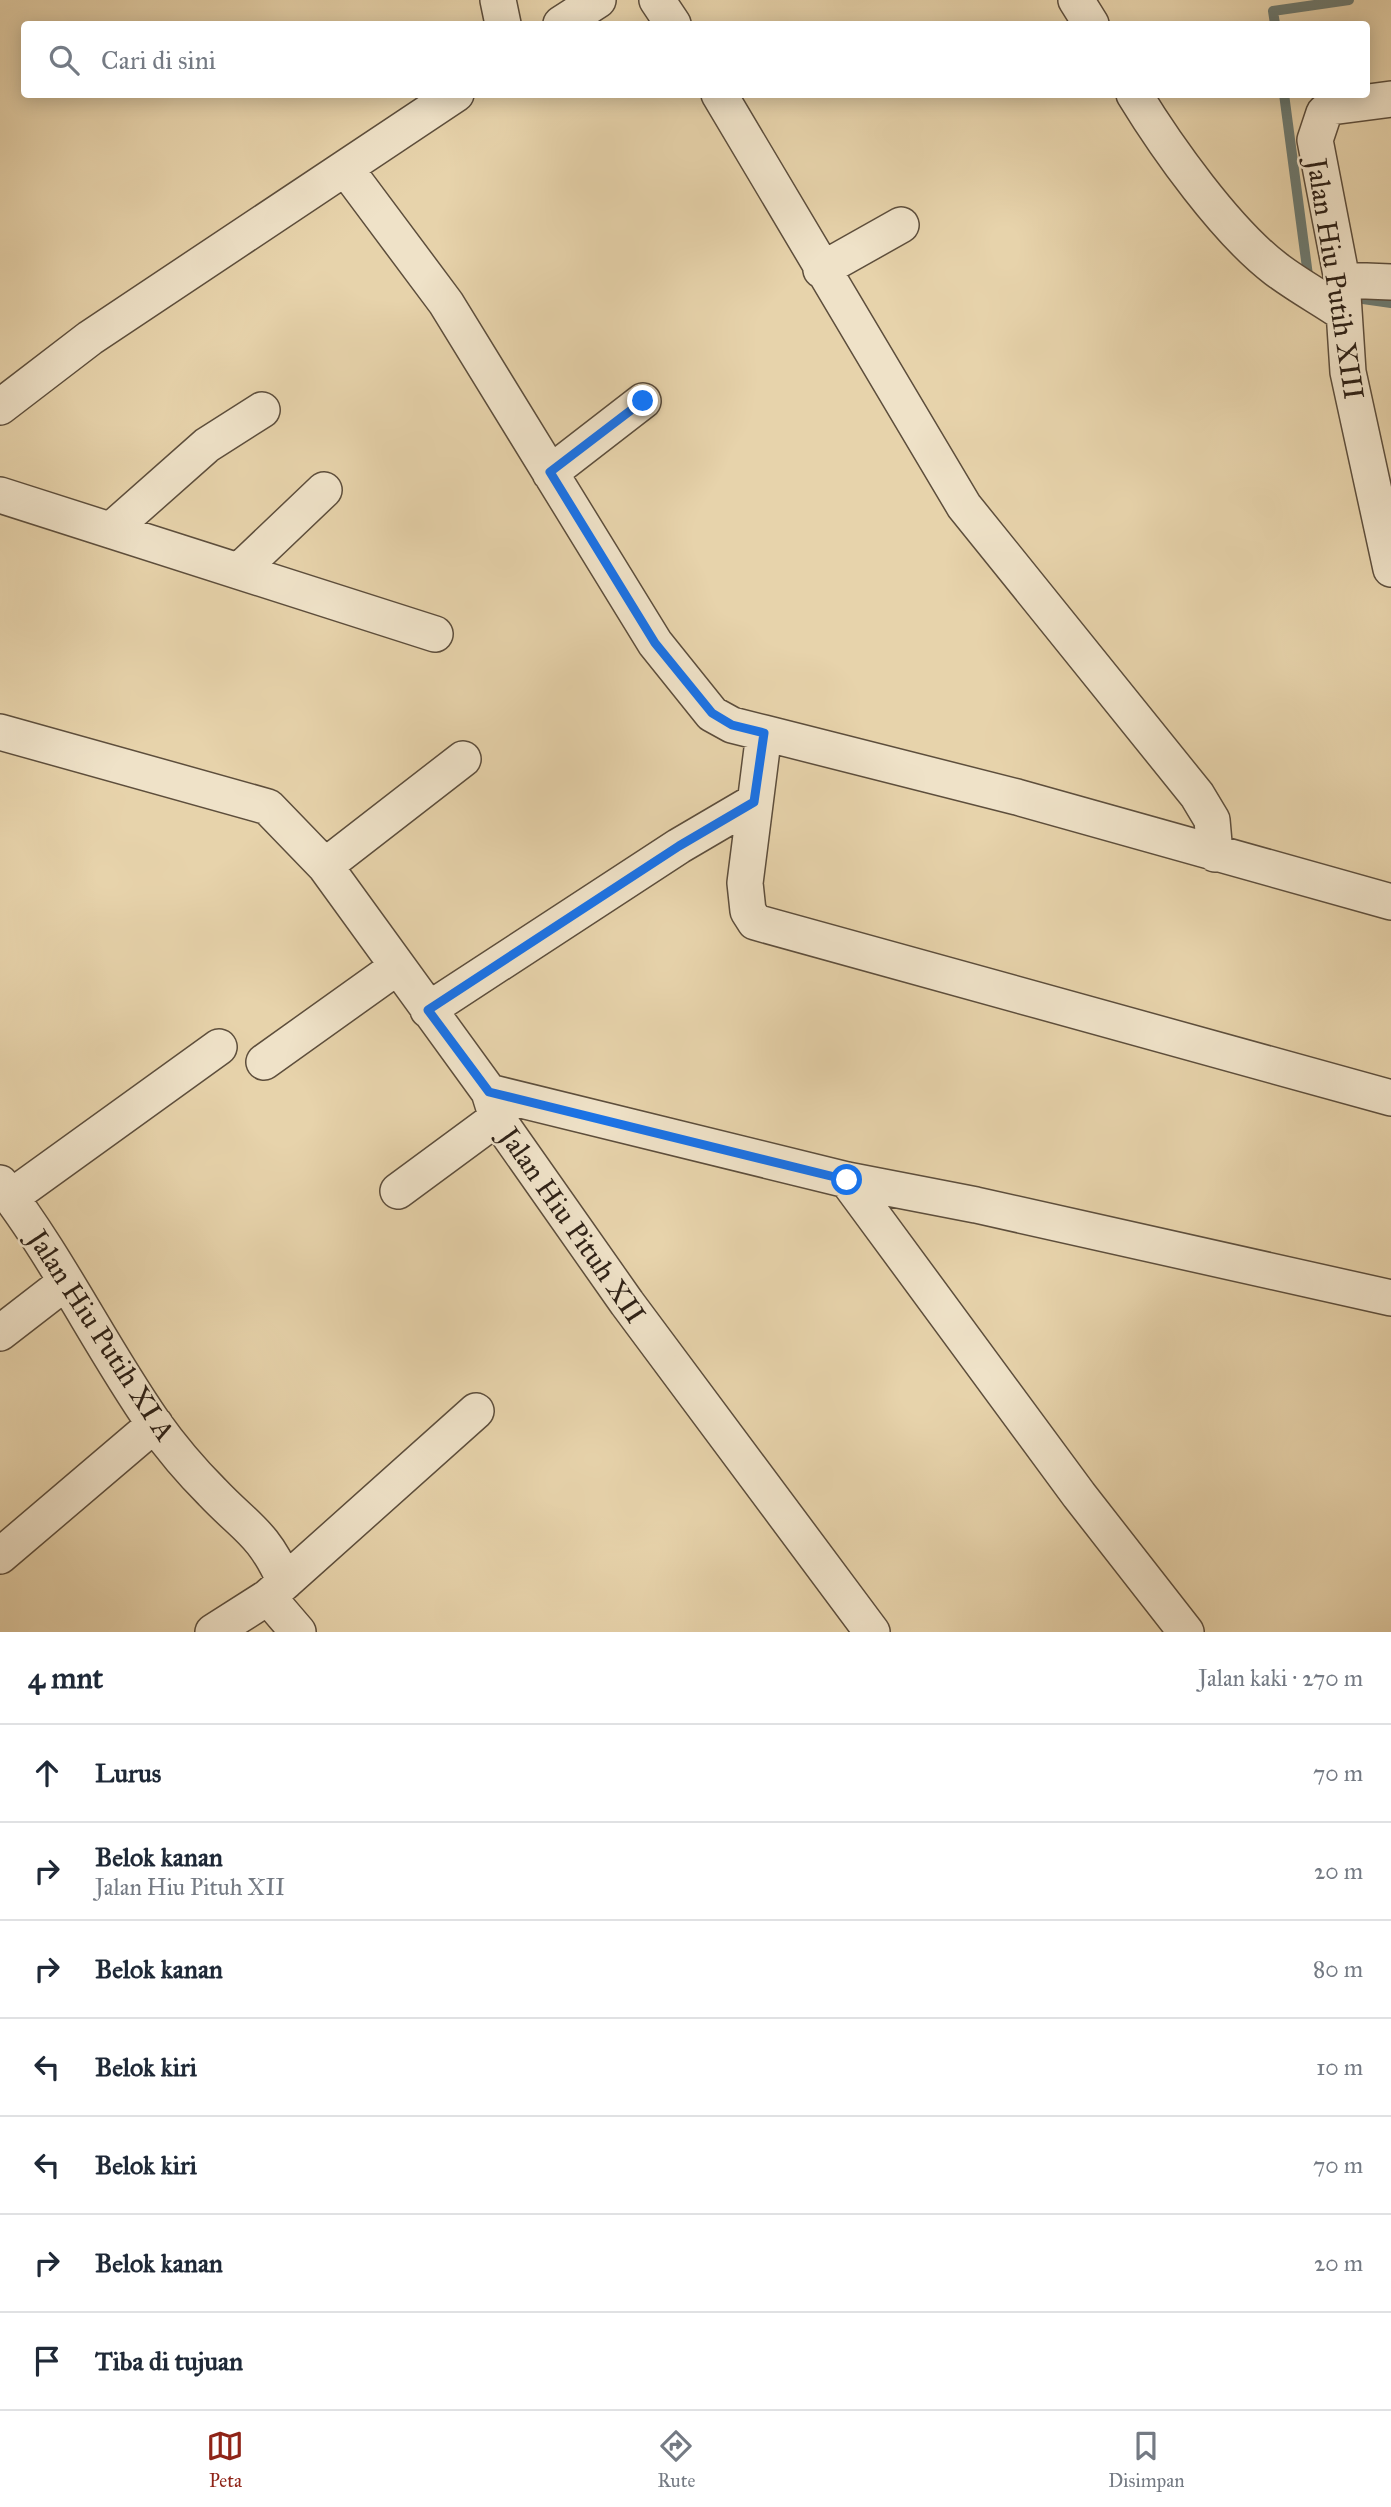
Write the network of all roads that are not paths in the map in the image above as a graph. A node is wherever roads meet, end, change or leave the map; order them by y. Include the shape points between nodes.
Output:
1 (498, 0) edge
2 (598, 0) edge
3 (657, 0) edge
4 (1076, 0) edge
5 (502, 21) edge
6 (566, 21) edge
7 (671, 21) edge
8 (1089, 21) edge
9 (450, 98) edge
10 (721, 98) edge
11 (1137, 98) edge
12 (1391, 99) edge
13 (346, 169) junction
14 (901, 225) dead end
15 (821, 270) junction
16 (1391, 282) edge
17 (1343, 296) junction
18 (643, 401) dead end
19 (0, 407) edge
20 (262, 410) dead end
21 (1379, 463) edge
22 (550, 472) junction
23 (324, 490) dead end
24 (0, 495) edge
25 (111, 530) junction
26 (1391, 569) edge
27 (239, 571) junction
28 (435, 634) dead end
29 (0, 732) edge
30 (764, 733) junction
31 (463, 760) dead end
32 (754, 802) junction
33 (1215, 854) junction
34 (325, 866) junction
35 (1391, 902) edge
36 (397, 967) junction
37 (428, 1010) junction
38 (219, 1047) dead end
39 (264, 1062) dead end
40 (1391, 1098) edge
41 (493, 1105) junction
42 (847, 1180) junction
43 (5, 1190) edge
44 (398, 1191) dead end
45 (66, 1282) junction
46 (1391, 1298) edge
47 (0, 1333) edge
48 (476, 1410) dead end
49 (155, 1424) junction
50 (0, 1556) edge
51 (277, 1589) junction
52 (213, 1632) edge
53 (298, 1632) edge
54 (872, 1632) edge
55 (1186, 1632) edge

1 - 5 street
2 - 6 street
3 - 7 street
4 - 8 street
9 - 13 street
10 - 15 street
11 - 17 street via 1210,200 1274,268
12 - 17 street, Jalan Hiu Putih XIII via 1331,107 1324,113 1315,140
13 - 19 street via 90,338
13 - 22 street via 446,303
14 - 15 street
15 - 33 street via 964,506 1197,795 1212,820
16 - 17 street
17 - 21 street, Jalan Hiu Putih XIII via 1348,372
18 - 22 street
20 - 25 street via 207,445
21 - 26 street, Jalan Hiu Putih XIII
22 - 30 street via 655,643 712,713 732,725
23 - 27 street
24 - 25 street
25 - 27 street
27 - 28 street
29 - 34 street, Jalan Hiu Pituh XII via 268,807
30 - 32 street
30 - 33 street via 1017,797
31 - 34 street
32 - 37 street
32 - 40 street via 745,897 755,922 766,928
33 - 35 street
34 - 36 street, Jalan Hiu Pituh XII
36 - 37 street, Jalan Hiu Pituh XII
36 - 39 street
37 - 41 street, Jalan Hiu Pituh XII
38 - 43 street
41 - 42 street
41 - 44 street
41 - 54 street, Jalan Hiu Pituh XII via 627,1303
42 - 46 street
42 - 55 street via 1079,1496
43 - 45 street, Jalan Hiu Putih XI A via 36,1230
45 - 47 street
45 - 49 street, Jalan Hiu Putih XI A
48 - 51 street
49 - 50 street
49 - 51 street, Jalan Hiu Putih XI A via 212,1492 259,1534 272,1552
51 - 52 street
51 - 53 street, Jalan Hiu Putih XI A

